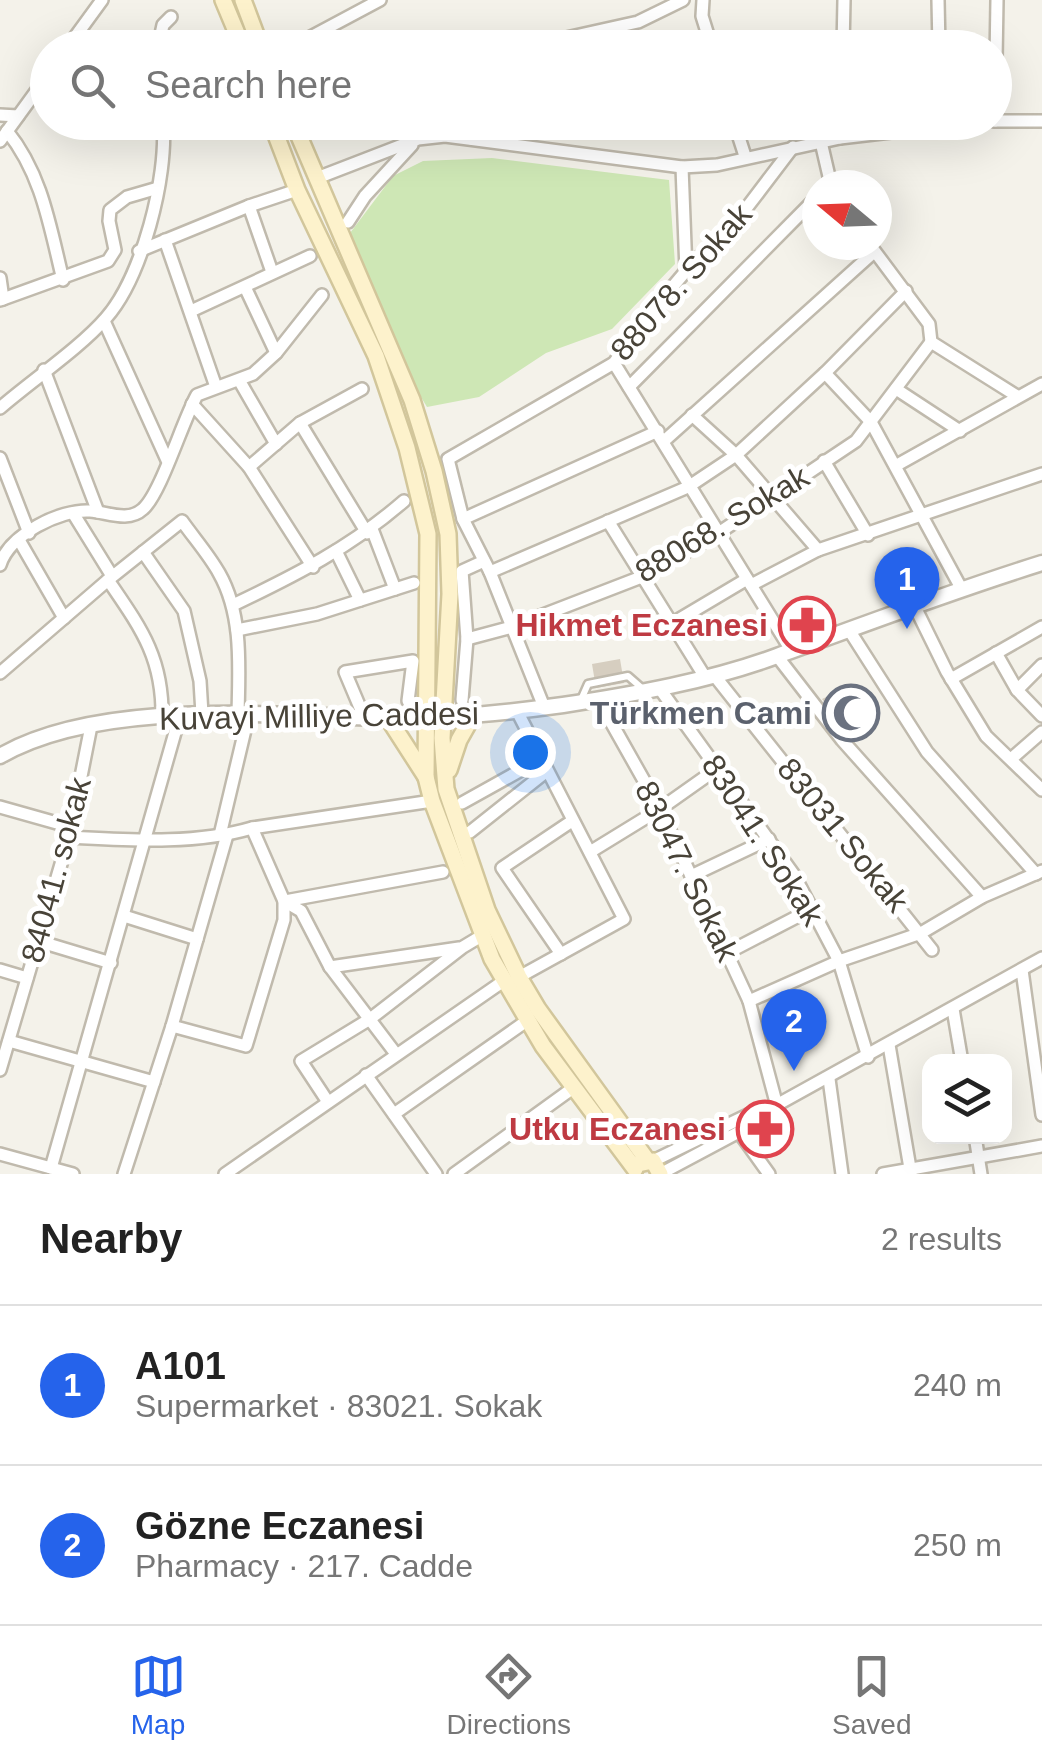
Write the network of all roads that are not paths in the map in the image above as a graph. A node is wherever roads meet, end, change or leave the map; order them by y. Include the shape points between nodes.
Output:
1 (102, 0) edge
2 (223, 0) edge
3 (243, 0) edge
4 (380, 0) edge
5 (684, 0) edge
6 (702, 0) edge
7 (844, 0) edge
8 (938, 0) edge
9 (996, 0) edge
10 (171, 17) dead end
11 (80, 30) edge
12 (162, 30) edge
13 (236, 30) edge
14 (254, 30) edge
15 (324, 30) edge
16 (602, 30) edge
17 (706, 30) edge
18 (843, 30) edge
19 (939, 30) edge
20 (996, 30) edge
21 (30, 100) edge
22 (0, 116) edge
23 (18, 116) junction
24 (1012, 121) edge
25 (1042, 121) edge
26 (3, 136) edge
27 (165, 140) edge
28 (279, 140) edge
29 (301, 140) edge
30 (415, 140) edge
31 (417, 140) edge
32 (479, 140) edge
33 (739, 140) edge
34 (831, 140) edge
35 (822, 142) junction
36 (793, 147) junction
37 (744, 156) junction
38 (682, 167) junction
39 (827, 170) edge
40 (317, 178) junction
41 (158, 188) junction
42 (297, 190) junction
43 (248, 206) junction
44 (802, 212) edge
45 (348, 222) dead end
46 (166, 240) junction
47 (139, 251) junction
48 (310, 256) dead end
49 (860, 260) edge
50 (881, 260) edge
51 (686, 271) junction
52 (272, 272) junction
53 (0, 278) edge
54 (62, 280) junction
55 (245, 287) junction
56 (906, 291) junction
57 (322, 295) dead end
58 (2, 300) edge
59 (190, 311) junction
60 (104, 321) junction
61 (932, 342) junction
62 (276, 352) junction
63 (614, 363) junction
64 (44, 370) junction
65 (825, 373) junction
66 (239, 380) junction
67 (1042, 384) edge
68 (216, 386) junction
69 (630, 387) junction
70 (362, 389) dead end
71 (896, 389) junction
72 (1017, 396) junction
73 (192, 404) junction
74 (0, 408) edge
75 (692, 415) junction
76 (871, 422) junction
77 (300, 423) junction
78 (960, 431) junction
79 (661, 436) junction
80 (276, 444) junction
81 (736, 456) junction
82 (0, 458) edge
83 (167, 460) junction
84 (824, 461) junction
85 (897, 465) junction
86 (249, 467) junction
87 (1042, 474) edge
88 (688, 488) junction
89 (770, 496) junction
90 (404, 501) dead end
91 (98, 512) junction
92 (73, 513) junction
93 (924, 515) junction
94 (464, 519) junction
95 (608, 521) junction
96 (369, 531) junction
97 (717, 534) junction
98 (868, 535) junction
99 (24, 536) junction
100 (4, 544) edge
101 (818, 550) junction
102 (336, 551) junction
103 (143, 552) junction
104 (0, 565) edge
105 (487, 566) junction
106 (313, 567) junction
107 (1039, 569) edge
108 (644, 576) junction
109 (110, 578) junction
110 (749, 582) junction
111 (414, 583) dead end
112 (961, 588) junction
113 (395, 589) junction
114 (360, 600) junction
115 (233, 605) junction
116 (914, 605) junction
117 (64, 618) junction
118 (673, 623) junction
119 (512, 627) junction
120 (1042, 627) edge
121 (237, 630) junction
122 (850, 630) junction
123 (466, 639) junction
124 (784, 653) junction
125 (996, 654) junction
126 (1042, 665) edge
127 (0, 673) edge
128 (709, 676) junction
129 (951, 679) junction
130 (652, 690) junction
131 (1017, 690) junction
132 (598, 699) junction
133 (462, 700) dead end
134 (408, 701) dead end
135 (580, 702) junction
136 (544, 707) junction
137 (517, 710) junction
138 (1041, 712) edge
139 (202, 714) junction
140 (243, 714) junction
141 (180, 715) junction
142 (472, 716) junction
143 (162, 717) junction
144 (364, 717) junction
145 (435, 717) junction
146 (388, 718) junction
147 (91, 726) junction
148 (1042, 732) edge
149 (0, 756) edge
150 (1011, 760) junction
151 (544, 765) junction
152 (718, 768) junction
153 (426, 777) junction
154 (446, 788) junction
155 (1042, 790) edge
156 (432, 801) junction
157 (462, 803) dead end
158 (0, 807) edge
159 (660, 809) junction
160 (572, 821) junction
161 (252, 828) junction
162 (70, 832) junction
163 (470, 832) dead end
164 (223, 836) junction
165 (144, 840) junction
166 (769, 840) junction
167 (590, 852) junction
168 (443, 872) dead end
169 (1039, 873) edge
170 (691, 876) junction
171 (982, 897) junction
172 (284, 900) junction
173 (812, 909) junction
174 (124, 916) junction
175 (921, 933) junction
176 (483, 936) junction
177 (196, 939) junction
178 (38, 941) junction
179 (463, 947) junction
180 (932, 950) dead end
181 (727, 953) junction
182 (561, 954) junction
183 (1042, 958) edge
184 (839, 961) junction
185 (111, 963) junction
186 (330, 968) junction
187 (0, 970) edge
188 (1022, 970) junction
189 (28, 978) junction
190 (512, 978) junction
191 (749, 1002) junction
192 (953, 1009) junction
193 (370, 1019) junction
194 (528, 1020) junction
195 (172, 1026) junction
196 (8, 1041) junction
197 (890, 1044) junction
198 (396, 1054) junction
199 (961, 1054) edge
200 (868, 1056) junction
201 (82, 1063) junction
202 (0, 1070) edge
203 (366, 1074) junction
204 (829, 1078) junction
205 (154, 1082) junction
206 (573, 1088) junction
207 (328, 1102) junction
208 (777, 1106) junction
209 (394, 1114) junction
210 (1042, 1115) edge
211 (761, 1116) junction
212 (739, 1132) junction
213 (976, 1144) edge
214 (1042, 1146) edge
215 (0, 1154) edge
216 (979, 1158) junction
217 (51, 1168) junction
218 (248, 1168) edge
219 (648, 1169) edge
220 (910, 1172) edge
221 (73, 1174) edge
222 (124, 1174) edge
223 (225, 1174) edge
224 (436, 1174) edge
225 (454, 1174) edge
226 (769, 1174) edge
227 (842, 1174) edge
228 (883, 1174) edge
229 (981, 1174) edge

1 - 11 street
2 - 13 main road
3 - 14 main road
4 - 15 street
5 - 16 street
6 - 17 street
7 - 18 street
8 - 19 street
9 - 20 street
10 - 12 street
21 - 23 street
22 - 23 street
23 - 26 street
24 - 25 street
26 - 54 street via 22,150 39,183
27 - 41 street
28 - 42 main road
29 - 40 main road
30 - 40 street
31 - 45 street
32 - 38 street
33 - 37 street
34 - 35 street
35 - 36 street
35 - 39 street
36 - 37 street
36 - 51 street, 88078. Sokak
37 - 38 street
38 - 51 street
40 - 145 main road via 412,400 448,534 450,579
41 - 47 street
41 - 54 street via 110,210 115,250 108,261
42 - 43 street
42 - 145 main road via 376,356 412,466 428,534
43 - 46 street
43 - 52 street
44 - 69 street
46 - 47 street
46 - 59 street
47 - 60 street via 128,290
48 - 52 street
49 - 75 street
50 - 56 street
51 - 63 street, 88078. Sokak
52 - 55 street
53 - 58 street
54 - 58 street
55 - 59 street
55 - 62 street
56 - 61 street via 929,324
56 - 65 street
57 - 62 street
59 - 68 street
60 - 64 street
60 - 83 street
61 - 71 street, 88068. Sokak
61 - 72 street
62 - 66 street
63 - 69 street
63 - 94 street, 88078. Sokak via 448,459
64 - 74 street
64 - 91 street
65 - 76 street
65 - 81 street
66 - 68 street
66 - 80 street
67 - 72 street
68 - 73 street
69 - 79 street
70 - 77 street
71 - 76 street, 88068. Sokak
71 - 78 street
72 - 78 street
73 - 83 street
73 - 86 street
75 - 79 street
75 - 81 street
76 - 84 street, 88068. Sokak via 856,441
76 - 85 street
77 - 80 street
77 - 96 street
78 - 85 street
79 - 88 street
79 - 94 street
80 - 86 street
81 - 88 street
81 - 89 street
82 - 99 street
83 - 91 street via 143,510 122,516
84 - 89 street, 88068. Sokak
84 - 98 street
85 - 93 street
86 - 106 street
87 - 93 street
88 - 95 street
88 - 97 street
89 - 97 street, 88068. Sokak
89 - 101 street
90 - 96 street
91 - 92 street
92 - 99 street
92 - 109 street
93 - 98 street
93 - 112 street
94 - 105 street
95 - 105 street
95 - 108 street, 83031 Sokak
96 - 102 street
96 - 113 street
97 - 108 street, 88068. Sokak
97 - 110 street
98 - 101 street
99 - 100 street
99 - 117 street
100 - 104 street
101 - 110 street
102 - 106 street
102 - 114 street
103 - 109 street
103 - 115 street via 182,521
103 - 139 street via 184,611
105 - 119 street
105 - 123 street via 462,571
106 - 115 street
107 - 112 street, Kuvayi Milliye Caddesi
108 - 118 street, 83031 Sokak
108 - 119 street, 88068. Sokak
109 - 117 street
109 - 143 street via 156,659
110 - 118 street
110 - 124 street
111 - 113 street
112 - 116 street, Kuvayi Milliye Caddesi
113 - 114 street
114 - 121 street
115 - 121 street
116 - 122 street, Kuvayi Milliye Caddesi
116 - 129 street
117 - 127 street
118 - 128 street, 83031 Sokak
119 - 123 street, 88068. Sokak
119 - 136 street
120 - 125 street
121 - 140 street
122 - 124 street, Kuvayi Milliye Caddesi
122 - 169 street via 927,752
123 - 133 street
124 - 128 street, Kuvayi Milliye Caddesi
124 - 171 street via 842,740
125 - 129 street
125 - 131 street
126 - 131 street
128 - 130 street, Kuvayi Milliye Caddesi
128 - 175 street, 83031 Sokak
129 - 150 street via 986,736
130 - 132 street, Kuvayi Milliye Caddesi
130 - 135 lane via 628,676 588,684
130 - 152 street, 83041. Sokak
131 - 138 street
132 - 135 street, Kuvayi Milliye Caddesi
132 - 159 street, 83047. Sokak
134 - 144 street via 413,661 345,672
135 - 136 street, Kuvayi Milliye Caddesi
136 - 137 street, Kuvayi Milliye Caddesi
137 - 142 street, Kuvayi Milliye Caddesi
137 - 151 street
139 - 140 street, Kuvayi Milliye Caddesi
139 - 141 street, Kuvayi Milliye Caddesi
140 - 144 street, Kuvayi Milliye Caddesi
140 - 164 street
141 - 143 street, Kuvayi Milliye Caddesi
141 - 165 street
142 - 145 street, Kuvayi Milliye Caddesi
142 - 154 main road
143 - 147 street, Kuvayi Milliye Caddesi
144 - 146 street, Kuvayi Milliye Caddesi
145 - 146 street, Kuvayi Milliye Caddesi
145 - 153 main road
145 - 154 main road
146 - 153 main road
147 - 149 street, Kuvayi Milliye Caddesi
147 - 162 street, 84041. sokak
148 - 150 street
150 - 155 street
151 - 157 street
151 - 160 street
151 - 163 street
152 - 159 street
152 - 166 street, 83041. Sokak
153 - 156 main road
154 - 190 main road
156 - 161 street
156 - 176 main road
158 - 162 street
159 - 167 street
159 - 170 street, 83047. Sokak
160 - 167 street
160 - 182 street via 502,868
161 - 164 street
161 - 172 street
162 - 165 street
162 - 178 street, 84041. sokak
164 - 165 street
164 - 177 street
165 - 174 street
166 - 170 street
166 - 173 street, 83041. Sokak
167 - 182 street via 624,920
168 - 172 street
169 - 171 street
170 - 181 street, 83047. Sokak
171 - 175 street
172 - 186 street via 301,911
172 - 195 street via 284,920 246,1046
173 - 181 street
173 - 184 street, 83041. Sokak
174 - 177 street
174 - 185 street
175 - 180 street, 83031 Sokak
175 - 184 street
176 - 179 street
176 - 190 main road
177 - 195 street
178 - 185 street
178 - 189 street, 84041. sokak
179 - 186 street
179 - 193 street
181 - 191 street, 83047. Sokak
182 - 190 street
183 - 188 street
184 - 191 street
184 - 200 street, 83041. Sokak
185 - 201 street
186 - 193 street
187 - 189 street
188 - 192 street
188 - 210 street
189 - 196 street, 84041. sokak
190 - 194 main road
190 - 198 street
190 - 219 main road
191 - 208 street, 83047. Sokak
192 - 197 street
192 - 199 street
193 - 198 street
193 - 207 street via 300,1061
194 - 206 main road
194 - 209 street
195 - 205 street
196 - 201 street
196 - 202 street, 84041. sokak
197 - 200 street
197 - 220 street
198 - 203 street
200 - 204 street
201 - 205 street
201 - 217 street
203 - 207 street
203 - 209 street
204 - 208 street
204 - 227 street
205 - 222 street
206 - 219 main road
206 - 225 street
207 - 218 street
208 - 211 street
209 - 224 street
211 - 212 street
211 - 219 street via 754,1112
212 - 219 street
212 - 226 street
213 - 216 street
214 - 216 street
215 - 217 street
216 - 220 street
216 - 229 street
217 - 221 street
218 - 223 street
220 - 228 street

